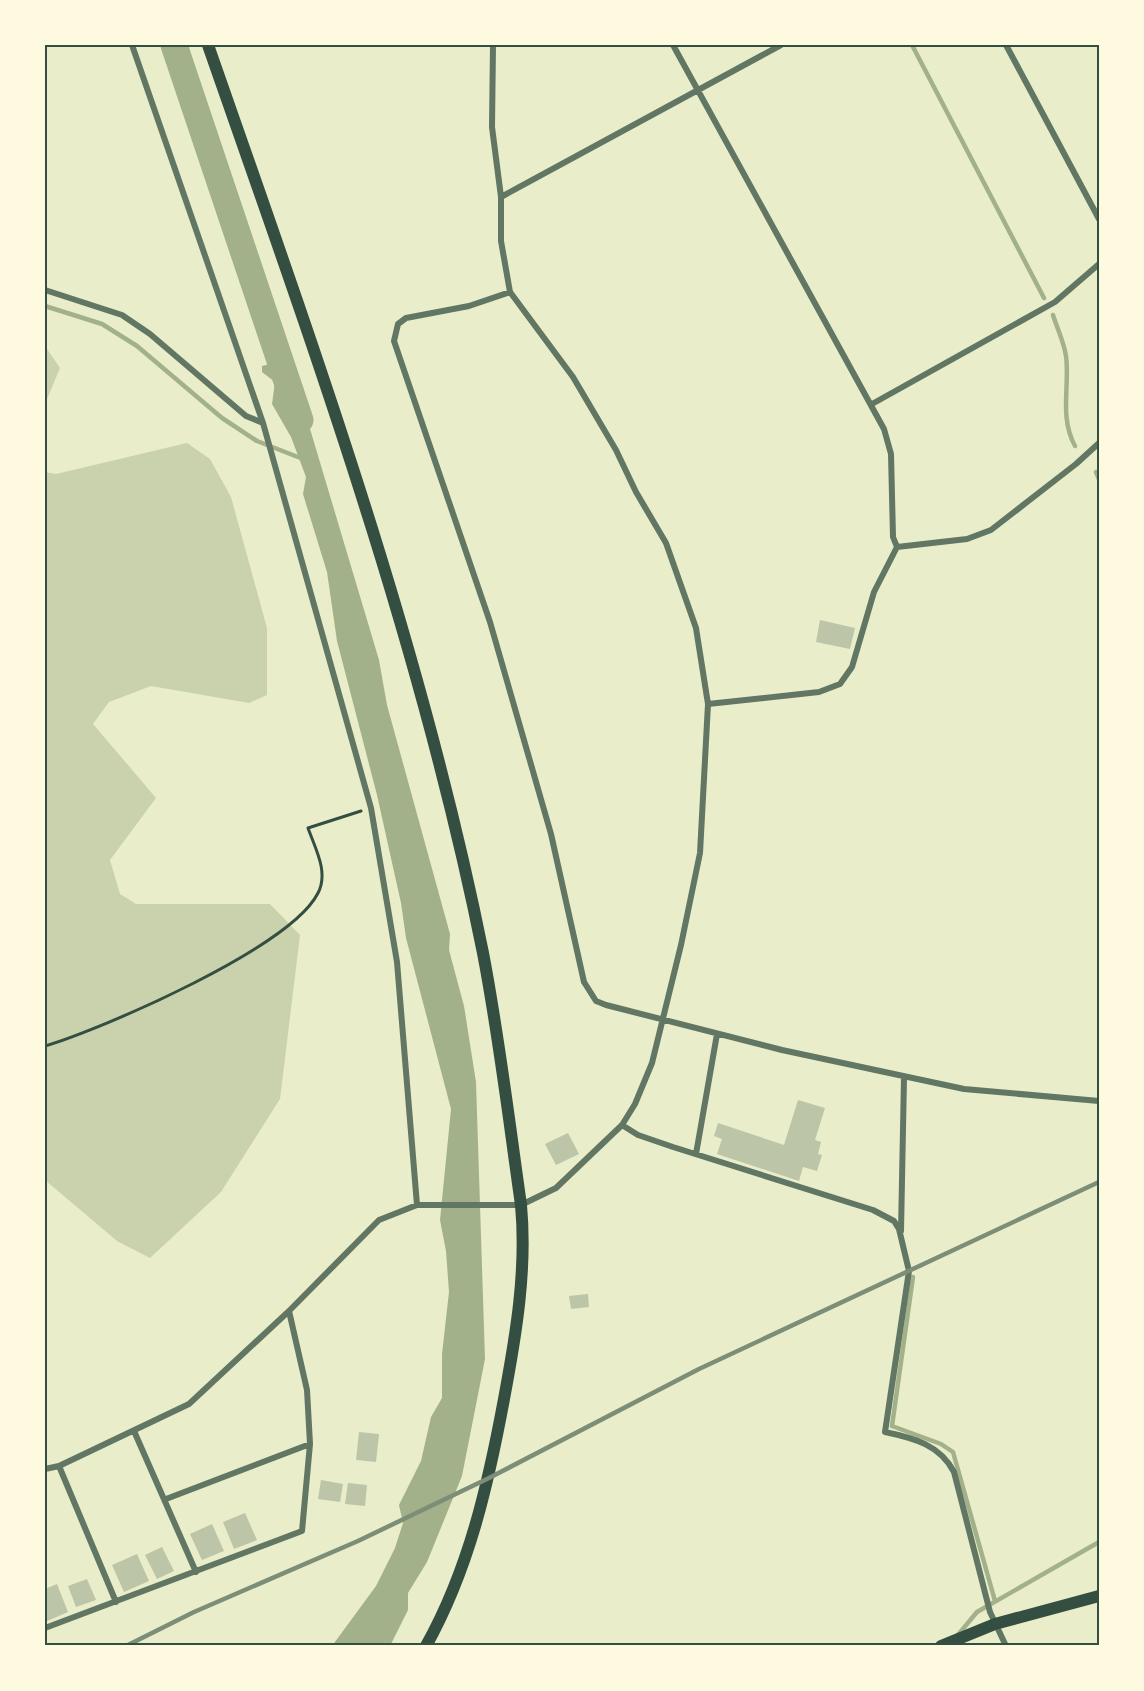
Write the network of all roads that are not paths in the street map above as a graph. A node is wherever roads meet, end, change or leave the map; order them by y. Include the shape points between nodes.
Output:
1 (132, 45) edge
2 (208, 45) edge
3 (493, 45) edge
4 (673, 45) edge
5 (781, 45) edge
6 (1006, 45) edge
7 (698, 92) junction
8 (501, 197) junction
9 (1099, 219) edge
10 (1099, 264) edge
11 (45, 290) edge
12 (510, 292) junction
13 (872, 404) junction
14 (263, 423) junction
15 (1099, 443) edge
16 (897, 548) junction
17 (708, 704) junction
18 (662, 1021) junction
19 (717, 1034) junction
20 (904, 1078) junction
21 (1099, 1101) edge
22 (622, 1125) junction
23 (696, 1154) junction
24 (417, 1205) junction
25 (520, 1205) junction
26 (901, 1234) junction
27 (288, 1311) junction
28 (134, 1431) junction
29 (310, 1444) junction
30 (59, 1466) junction
31 (45, 1469) edge
32 (166, 1499) junction
33 (196, 1572) junction
34 (1099, 1596) edge
35 (116, 1602) junction
36 (995, 1624) junction
37 (45, 1628) edge
38 (943, 1645) edge
39 (426, 1646) edge
40 (1006, 1646) edge

1 - 14 street
2 - 25 main road via 321,366 423,707 483,954
3 - 8 street via 492,127
4 - 7 street
5 - 7 street
6 - 9 street
7 - 8 street
7 - 13 street
8 - 12 street via 501,241
10 - 13 street via 1055,302
11 - 14 street via 122,315 246,416
12 - 17 street via 573,377 666,543 696,628
12 - 18 street via 469,306 406,318 398,324 394,341 490,622 551,834 584,982 596,1001
13 - 16 street via 891,454 893,537
14 - 24 street via 371,808 397,962
15 - 16 street via 991,530 967,539
16 - 17 street via 874,592 852,667 840,684 819,692
17 - 18 street via 700,853
18 - 19 street
18 - 22 street via 652,1063
19 - 20 street
19 - 23 street
20 - 21 street via 964,1089
20 - 26 street
22 - 23 street via 638,1135
22 - 25 street via 556,1188
23 - 26 street via 873,1210 894,1221
24 - 25 street
24 - 27 street via 379,1220
25 - 39 main road via 523,1234 517,1323 489,1478 464,1559
26 - 36 street via 909,1271 885,1432 909,1437 937,1450 948,1461
27 - 28 street via 189,1404
27 - 29 street via 307,1390
28 - 30 street
28 - 32 street
29 - 32 street
29 - 33 street via 302,1531
30 - 31 street
30 - 35 street
32 - 33 street
33 - 35 street
34 - 36 main road
35 - 37 street
36 - 38 main road
36 - 40 street

